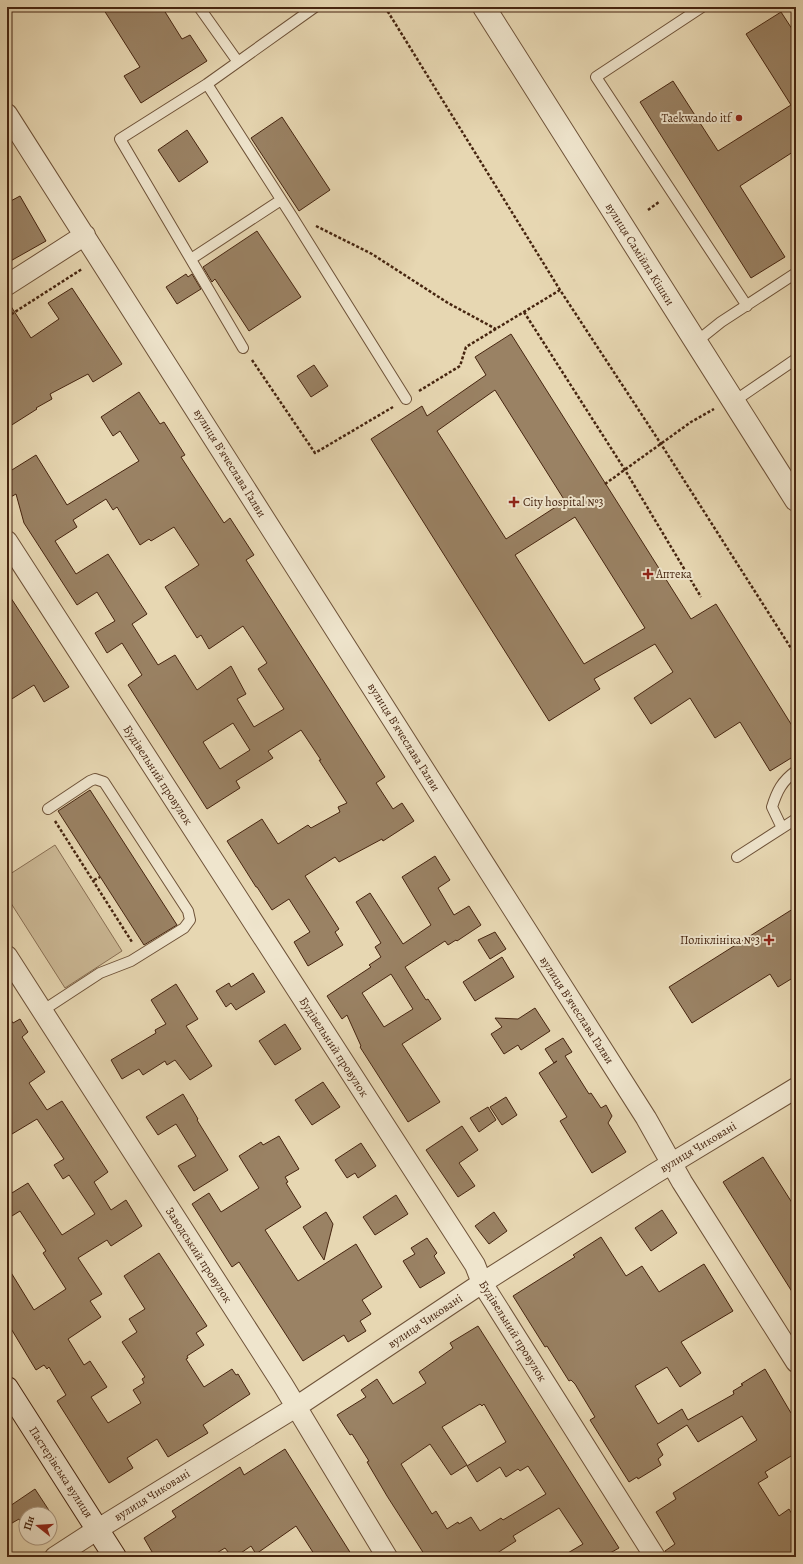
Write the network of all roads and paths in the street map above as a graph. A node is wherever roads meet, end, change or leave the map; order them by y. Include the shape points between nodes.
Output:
1 (199, 7) edge
2 (315, 7) edge
3 (385, 7) edge
4 (484, 7) edge
5 (702, 7) edge
6 (238, 62) junction
7 (207, 84) junction
8 (7, 114) edge
9 (281, 200) junction
10 (293, 218) junction
11 (84, 235) junction
12 (99, 258) junction
13 (191, 259) junction
14 (796, 273) edge
15 (7, 285) edge
16 (747, 306) junction
17 (524, 312) dead end
18 (7, 317) edge
19 (496, 329) dead end
20 (696, 342) junction
21 (243, 348) dead end
22 (796, 359) edge
23 (406, 399) dead end
24 (733, 400) junction
25 (661, 444) junction
26 (624, 470) junction
27 (605, 484) dead end
28 (796, 500) edge
29 (7, 541) edge
30 (701, 598) dead end
31 (796, 656) edge
32 (796, 771) edge
33 (48, 809) joint
34 (796, 819) edge
35 (782, 828) junction
36 (737, 857) dead end
37 (100, 876) dead end
38 (93, 881) junction
39 (141, 955) junction
40 (7, 956) edge
41 (42, 1011) junction
42 (796, 1088) edge
43 (671, 1163) junction
44 (482, 1283) junction
45 (796, 1362) edge
46 (7, 1388) edge
47 (296, 1406) junction
48 (98, 1529) junction
49 (55, 1557) edge
50 (116, 1557) edge
51 (387, 1557) edge
52 (655, 1557) edge

1 - 6 lane
2 - 6 lane
3 - 25 path via 560,290
4 - 20 street, вулиця Самійла Кішки
5 - 16 lane via 596,77
6 - 7 lane
7 - 9 lane
7 - 13 lane via 120,139
8 - 11 street, вулиця Вʼячеслава Галви
9 - 10 lane
9 - 13 lane
10 - 19 path via 318,227 372,254 448,303
10 - 23 lane
11 - 12 street, вулиця Вʼячеслава Галви
11 - 15 street
12 - 18 path
12 - 43 street, вулиця Вʼячеслава Галви via 642,1112
13 - 21 lane
14 - 16 lane
16 - 20 lane
17 - 26 path
20 - 24 street, вулиця Самійла Кішки
22 - 24 lane
24 - 25 path via 697,419
24 - 28 street, вулиця Самійла Кішки
25 - 26 path
25 - 31 path
26 - 27 path
26 - 30 path
29 - 44 street, Будівельний провулок via 475,1264
32 - 35 lane via 786,778 777,791 772,807
33 - 38 path
33 - 39 lane via 90,781 104,782 180,898 190,915 188,924
34 - 35 lane
35 - 36 lane
37 - 38 path
38 - 39 path
39 - 41 lane via 128,963 100,973
40 - 41 street, Заводський провулок
41 - 47 street, Заводський провулок
42 - 43 street, вулиця Чиковані
43 - 44 street, вулиця Чиковані
43 - 45 street, вулиця Вʼячеслава Галви
44 - 47 street, вулиця Чиковані
44 - 52 street, Будівельний провулок
46 - 48 street, Пастерівська вулиця
47 - 48 street, вулиця Чиковані
47 - 51 street, Заводський провулок
48 - 49 street, вулиця Чиковані
48 - 50 street, Пастерівська вулиця

